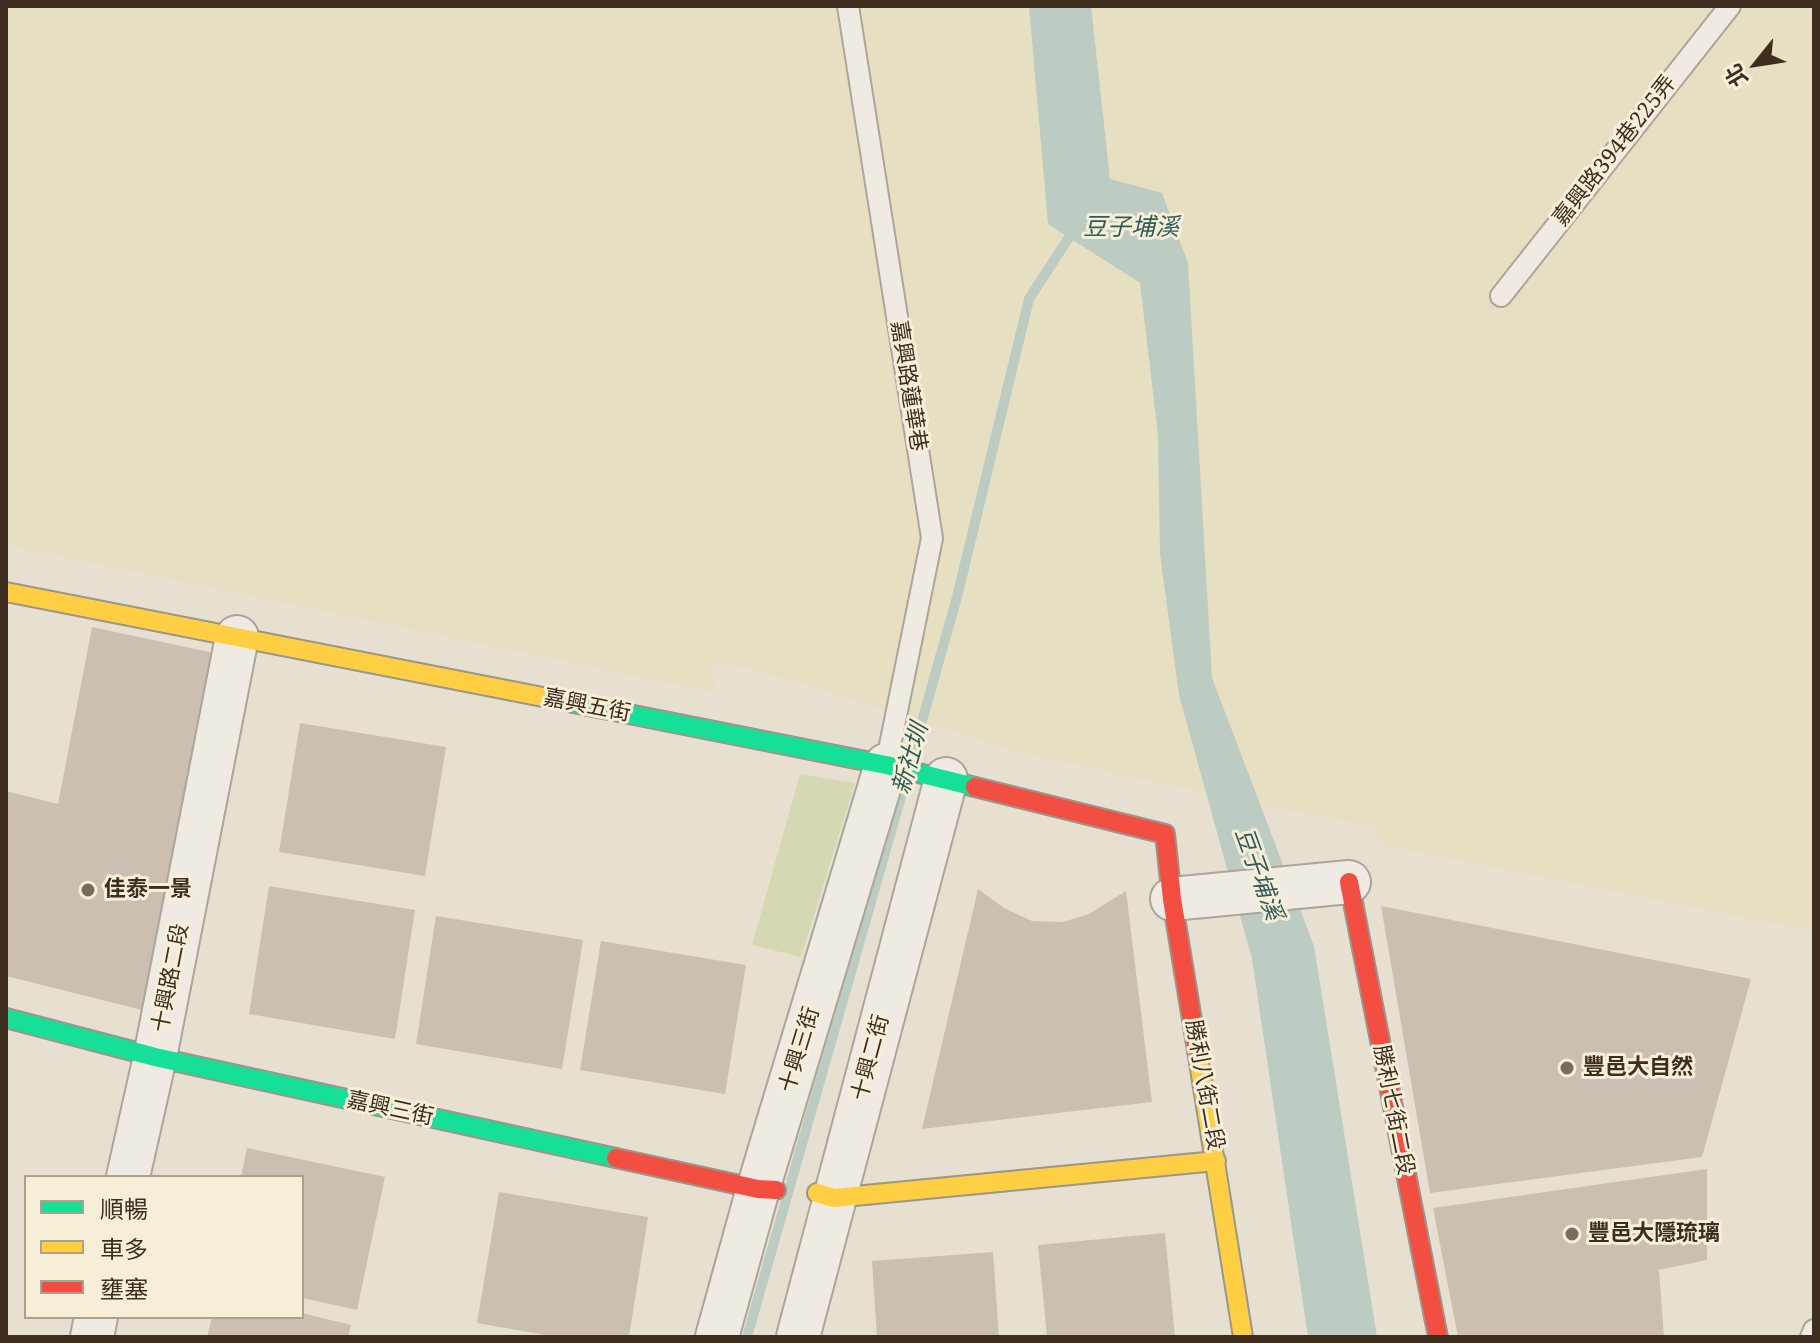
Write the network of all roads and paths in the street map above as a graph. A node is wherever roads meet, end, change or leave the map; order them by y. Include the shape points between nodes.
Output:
1 (848, 6) edge
2 (1730, 6) edge
3 (1501, 296) dead end
4 (6, 592) edge
5 (237, 637) junction
6 (890, 766) junction
7 (940, 778) junction
8 (1165, 834) joint
9 (1349, 882) joint
10 (1172, 899) junction
11 (6, 1018) edge
12 (155, 1057) junction
13 (1216, 1161) junction
14 (128, 1175) edge
15 (767, 1190) junction
16 (826, 1195) junction
17 (1814, 1330) edge
18 (717, 1337) edge
19 (798, 1337) edge
20 (1243, 1337) edge
21 (1438, 1337) edge
22 (1811, 1337) edge

1 - 6 lane, 嘉興路蓮華巷 via 932,538
2 - 3 lane, 嘉興路394巷225弄
4 - 5 street, 嘉興五街
5 - 6 street, 嘉興五街
5 - 12 street, 十興路二段
6 - 7 street, 嘉興五街
6 - 15 street, 十興三街
7 - 8 street, 嘉興五街
7 - 16 street, 十興二街
8 - 10 street, 勝利八街二段
9 - 10 street
9 - 21 street, 勝利七街二段
10 - 13 street, 勝利八街二段
11 - 12 street, 嘉興三街
12 - 14 street, 十興路二段
12 - 15 street, 嘉興三街
13 - 16 street
13 - 20 street, 勝利八街二段
15 - 18 street, 十興三街
16 - 19 street, 十興二街
17 - 22 lane

